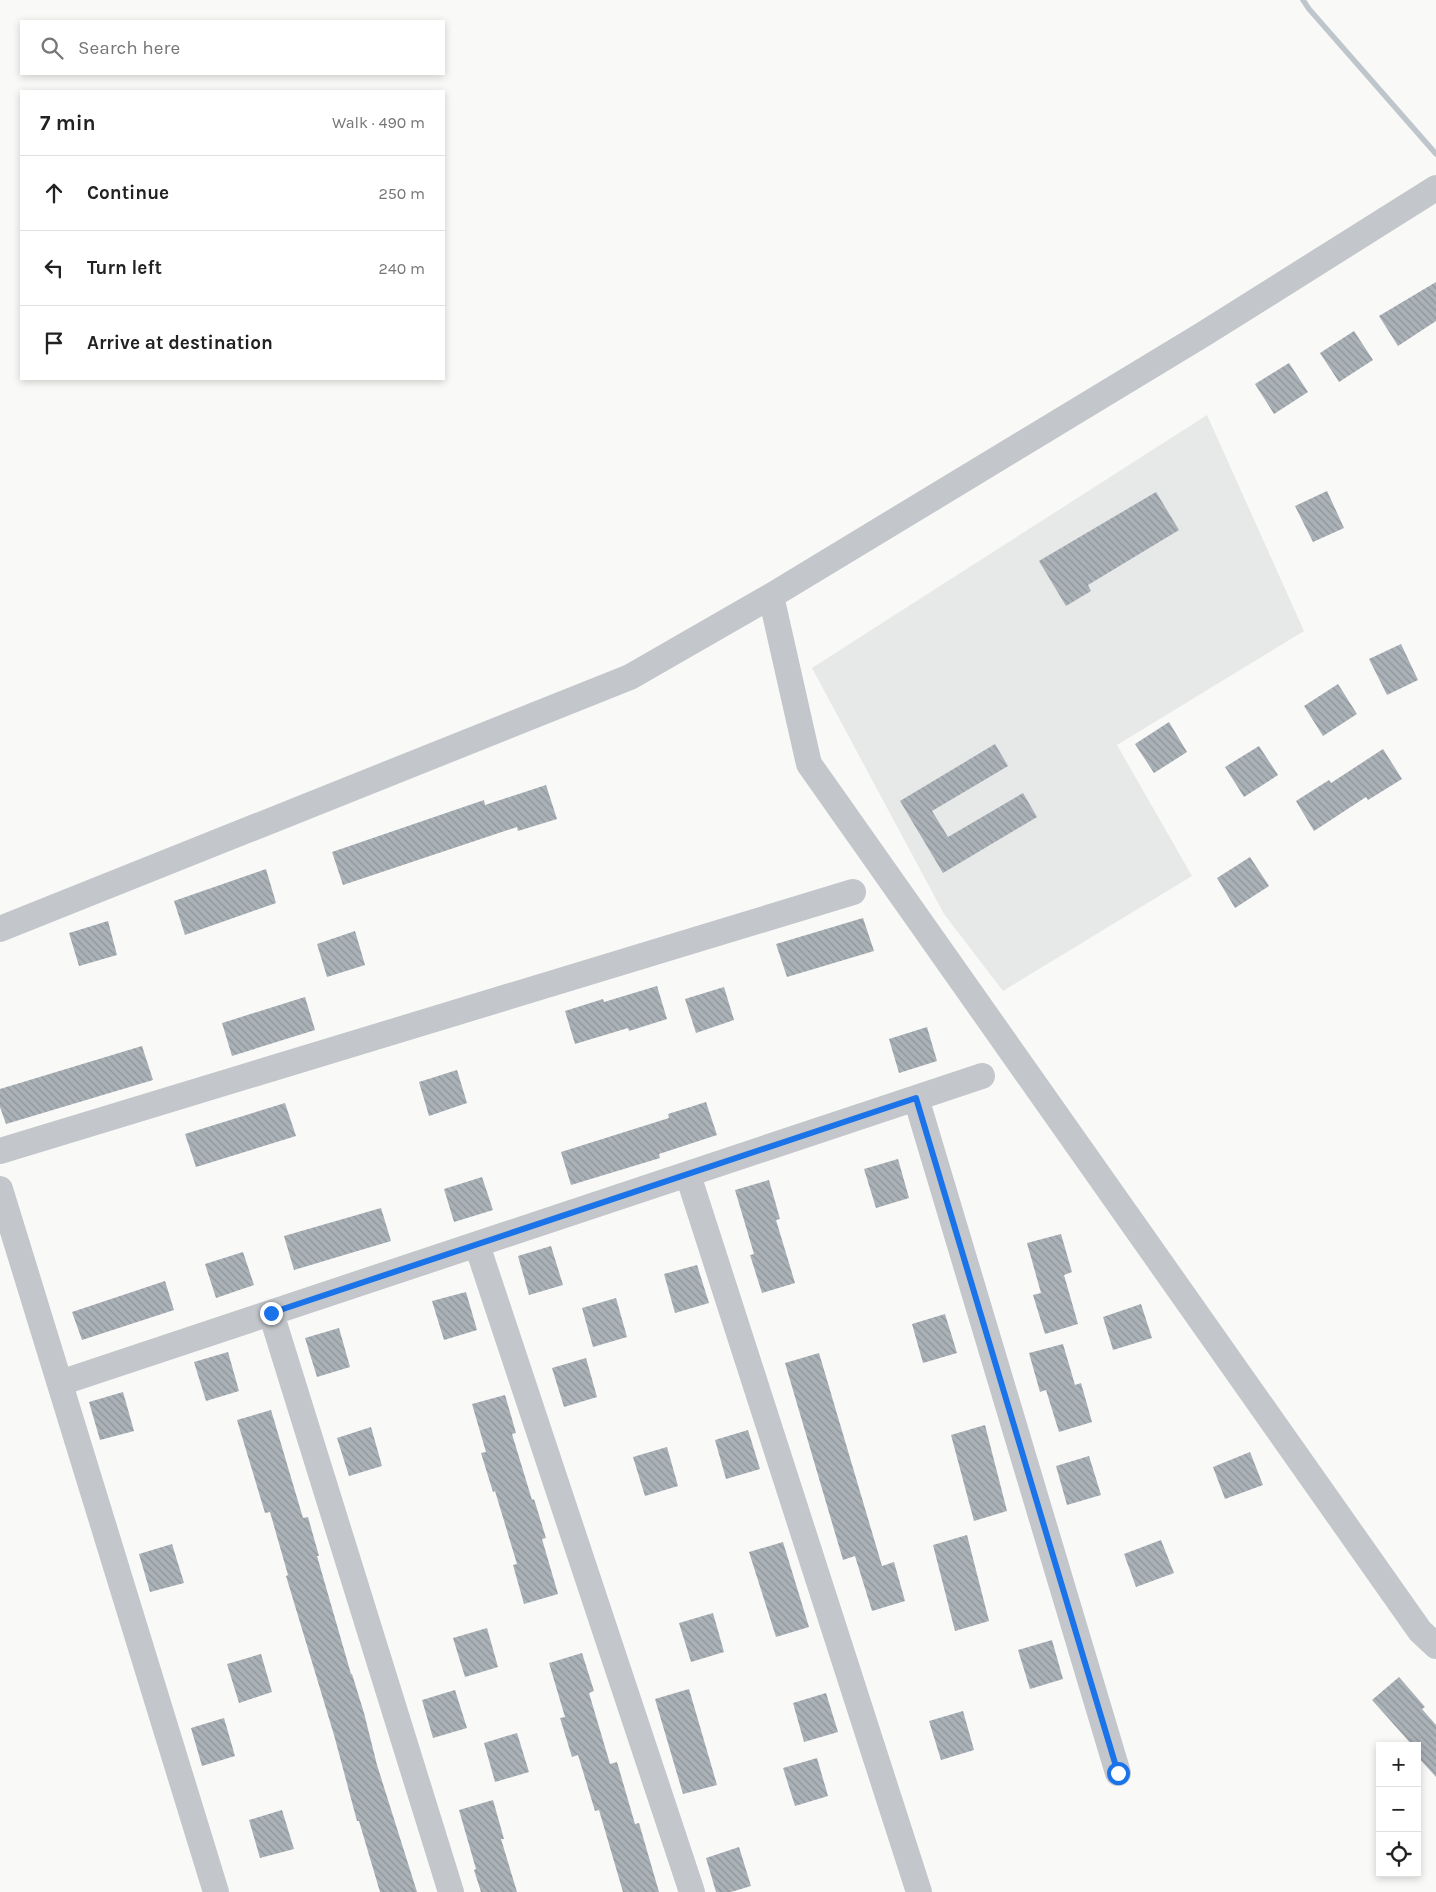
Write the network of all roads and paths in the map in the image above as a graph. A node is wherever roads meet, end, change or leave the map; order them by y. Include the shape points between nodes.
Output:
1 (1433, 190) edge
2 (772, 596) junction
3 (853, 892) dead end
4 (0, 928) edge
5 (982, 1076) dead end
6 (916, 1098) junction
7 (0, 1151) edge
8 (688, 1175) junction
9 (0, 1189) edge
10 (477, 1245) junction
11 (271, 1313) junction
12 (60, 1383) junction
13 (1436, 1646) edge
14 (1118, 1773) dead end
15 (216, 1892) edge
16 (451, 1892) edge
17 (692, 1892) edge
18 (919, 1892) edge

1 - 2 street via 1202,335
2 - 4 street via 630,677
2 - 13 street via 809,764 1420,1630
3 - 7 street
5 - 6 street
6 - 8 street
6 - 14 street
8 - 10 street
8 - 18 street
9 - 12 street
10 - 11 street
10 - 17 street
11 - 12 street
11 - 16 street
12 - 15 street

